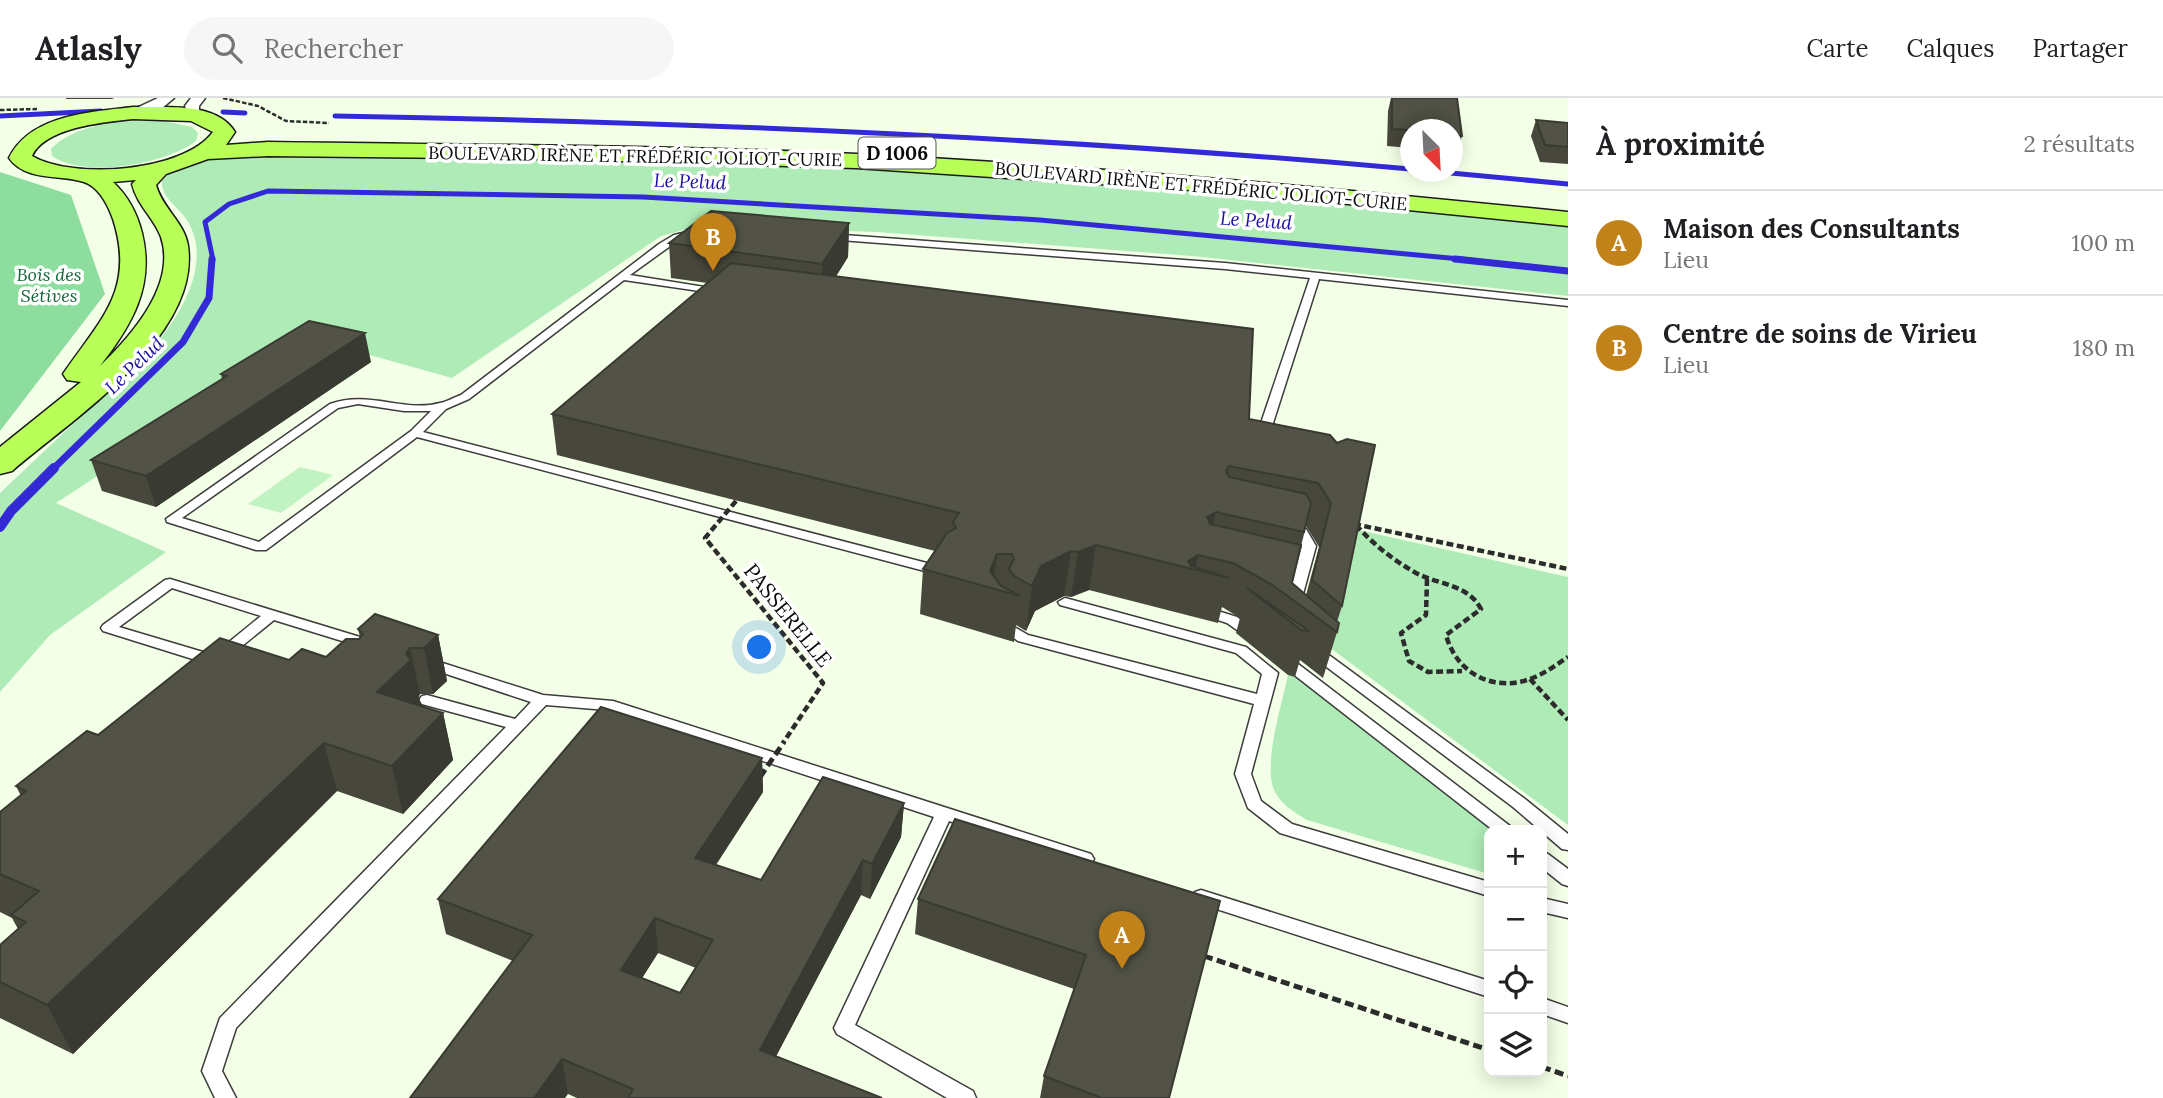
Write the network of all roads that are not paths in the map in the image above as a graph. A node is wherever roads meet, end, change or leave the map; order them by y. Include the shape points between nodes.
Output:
1 (167, 98) edge
2 (196, 106) edge
3 (134, 113) junction
4 (224, 132) junction
5 (10, 145) edge
6 (203, 153) junction
7 (159, 168) junction
8 (91, 176) junction
9 (1568, 208) edge
10 (1568, 219) edge
11 (713, 231) edge
12 (819, 236) edge
13 (1316, 275) junction
14 (625, 277) junction
15 (726, 293) edge
16 (1568, 303) edge
17 (442, 407) junction
18 (415, 433) junction
19 (1290, 442) edge
20 (2, 462) edge
21 (1276, 525) edge
22 (943, 571) edge
23 (1065, 602) dead end
24 (999, 603) edge
25 (1188, 606) edge
26 (272, 614) junction
27 (1291, 618) edge
28 (1299, 639) edge
29 (387, 651) edge
30 (413, 659) edge
31 (427, 700) dead end
32 (542, 700) junction
33 (1263, 701) junction
34 (518, 725) junction
35 (944, 814) junction
36 (1498, 825) edge
37 (1568, 844) edge
38 (1547, 863) edge
39 (1102, 865) edge
40 (1568, 878) edge
41 (1486, 888) edge
42 (1181, 891) edge
43 (1547, 906) edge
44 (1568, 911) edge
45 (1484, 987) edge
46 (1547, 1008) edge
47 (1568, 1015) edge
48 (226, 1098) edge
49 (966, 1098) edge

1 - 3 street
2 - 3 main road
2 - 4 main road
3 - 5 main road via 73,123
4 - 6 main road via 222,139
4 - 9 main road, BOULEVARD IRÈNE ET FRÉDÉRIC JOLIOT-CURIE / D 1006 via 270,138 881,152 1238,176
5 - 8 main road via 34,169
6 - 7 main road
6 - 10 main road, BOULEVARD IRÈNE ET FRÉDÉRIC JOLIOT-CURIE / D 1006 via 268,149 547,152 856,161 1237,186
7 - 8 main road
7 - 20 main road via 144,184 149,203 170,228 176,245 177,264 166,302 144,338
8 - 20 main road via 111,189 123,214 137,269 125,305 106,339
11 - 14 lane via 677,237
12 - 13 lane
13 - 16 lane
13 - 19 lane via 1267,423
14 - 15 lane
14 - 17 lane via 465,397
17 - 18 lane
17 - 18 lane via 418,409 347,400 172,519 261,547
18 - 22 lane
21 - 27 lane via 1301,532 1309,546 1292,582
23 - 33 lane via 1241,650 1270,673
24 - 33 lane via 994,614 1002,626 1023,638
25 - 36 lane via 1232,620
26 - 26 lane via 170,583 108,628 215,661
26 - 29 lane via 357,647
28 - 37 lane
30 - 32 lane
31 - 34 lane
32 - 34 lane
32 - 35 lane via 608,705
33 - 41 lane via 1243,774 1254,804 1286,829
34 - 48 lane via 227,1024 212,1071
35 - 39 lane
35 - 49 lane via 844,1028
38 - 40 lane
42 - 45 lane
43 - 44 lane
46 - 47 lane

